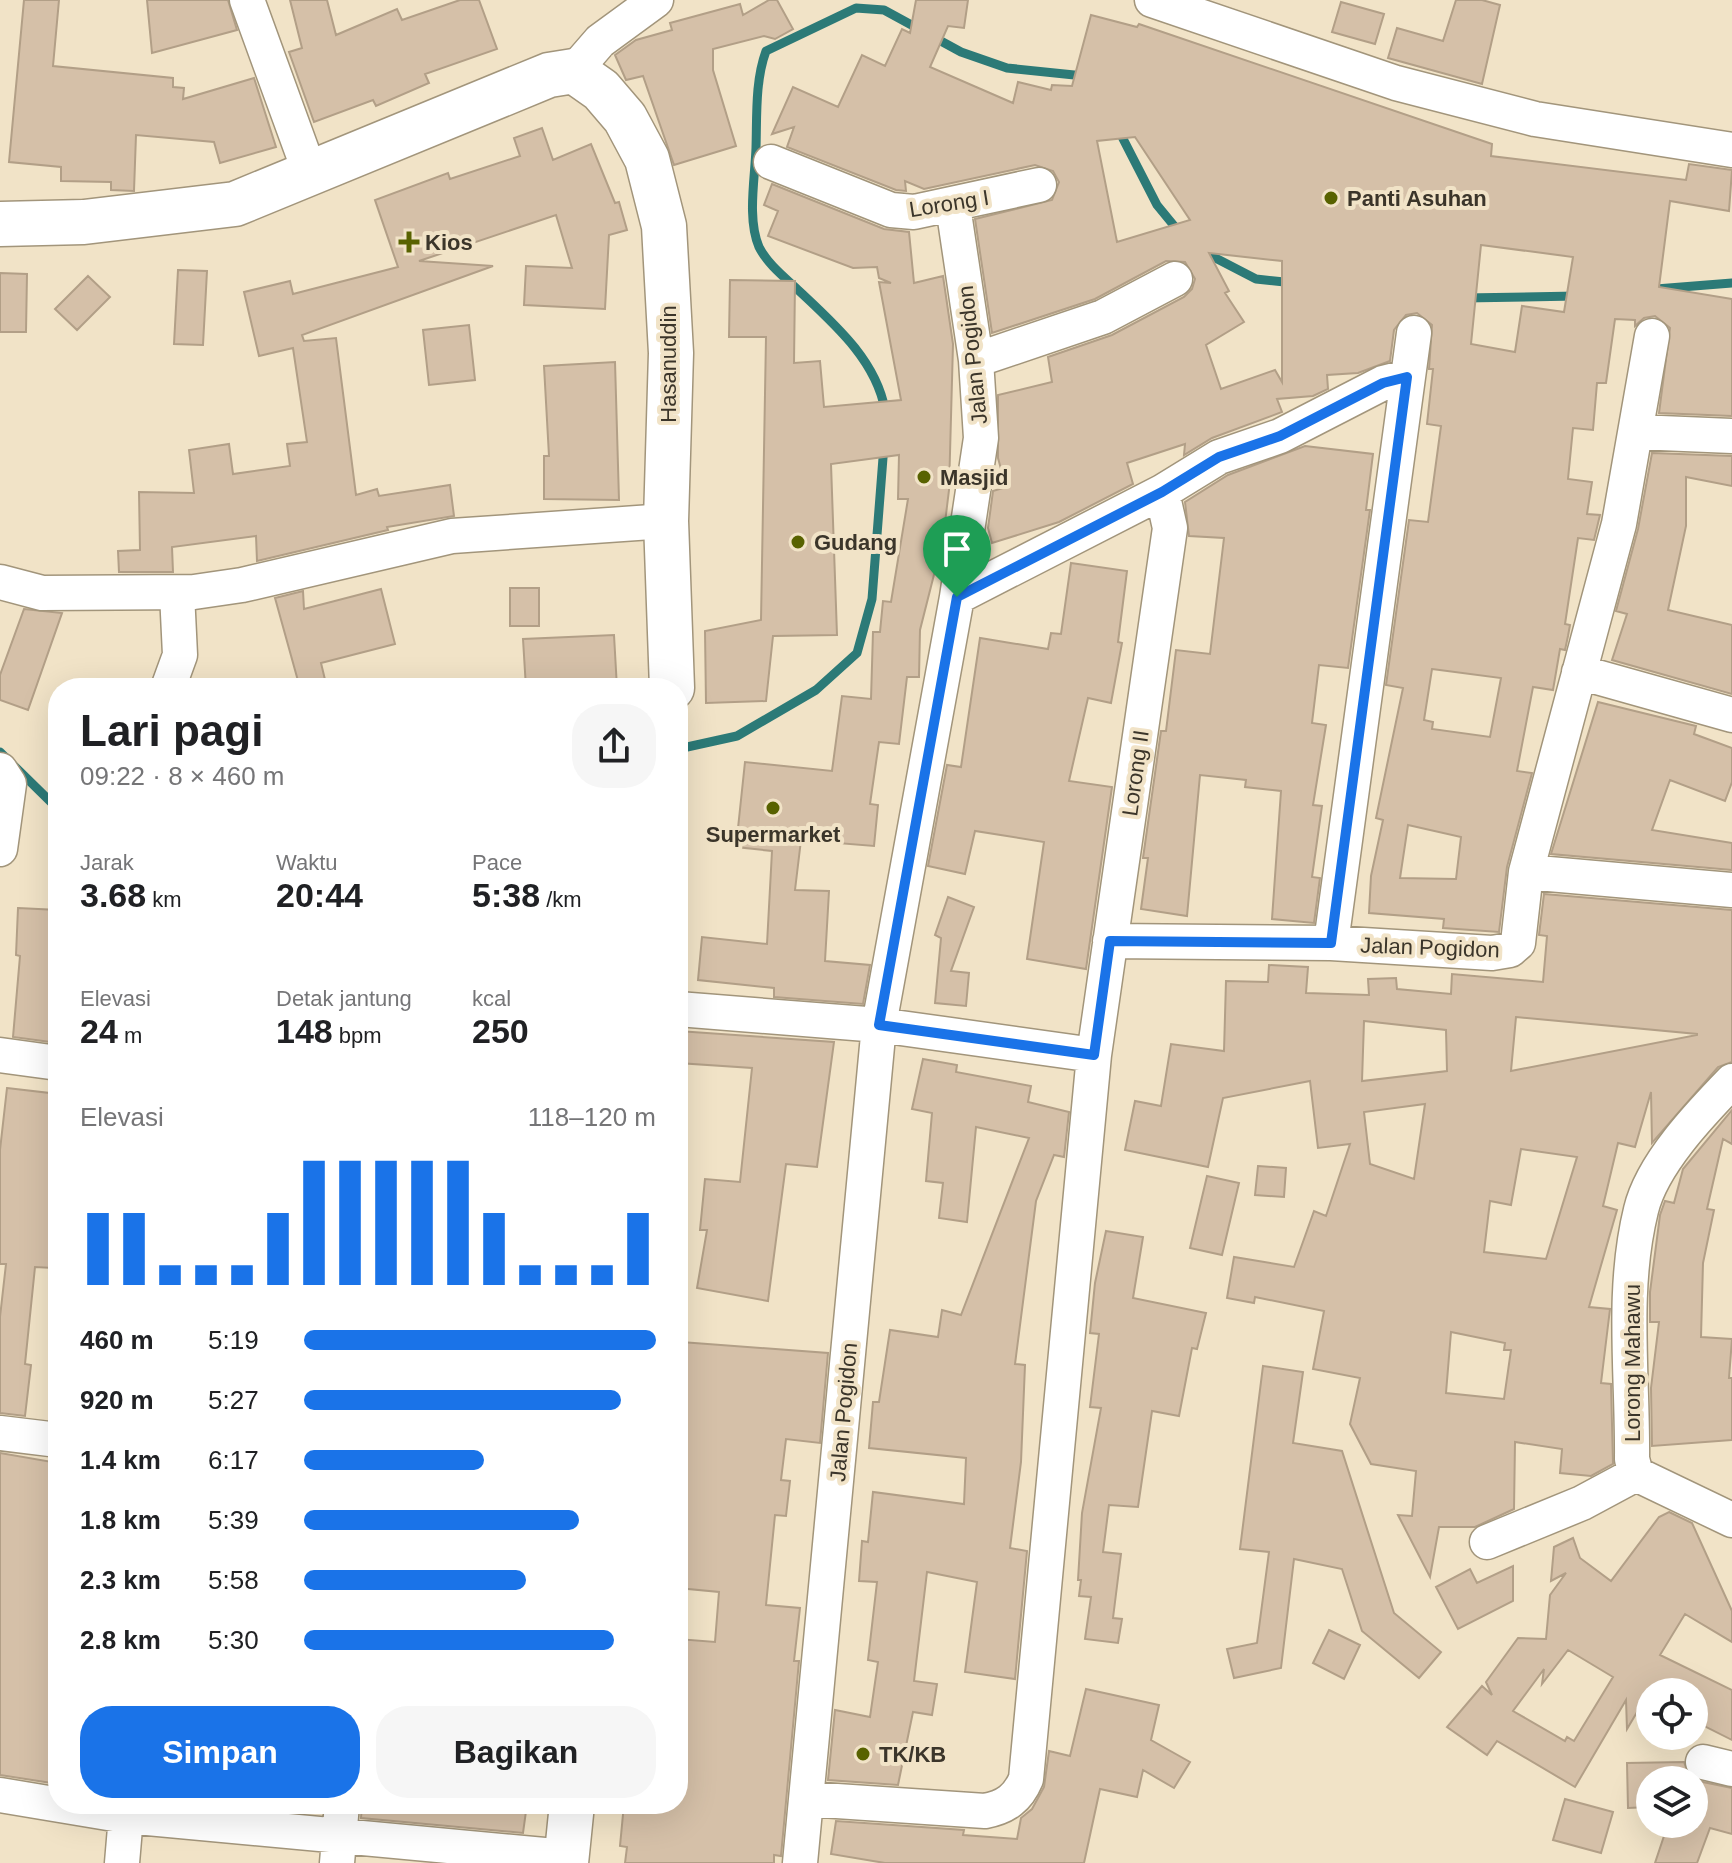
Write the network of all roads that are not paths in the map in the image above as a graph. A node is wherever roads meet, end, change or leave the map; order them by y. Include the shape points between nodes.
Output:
1 (247, 0) edge
2 (656, 0) edge
3 (1152, 0) edge
4 (1231, 13) edge
5 (574, 71) junction
6 (1732, 150) edge
7 (771, 162) dead end
8 (310, 173) junction
9 (1039, 185) dead end
10 (953, 206) junction
11 (0, 224) edge
12 (1175, 279) dead end
13 (1414, 333) dead end
14 (1652, 336) dead end
15 (976, 360) junction
16 (1407, 377) junction
17 (1637, 432) junction
18 (1732, 436) edge
19 (1162, 492) junction
20 (666, 521) junction
21 (0, 582) edge
22 (177, 593) junction
23 (957, 597) junction
24 (1579, 672) junction
25 (172, 678) edge
26 (672, 678) edge
27 (1732, 715) edge
28 (0, 770) edge
29 (0, 849) edge
30 (1526, 872) junction
31 (1732, 890) edge
32 (1110, 941) junction
33 (1331, 943) junction
34 (688, 1010) edge
35 (879, 1025) junction
36 (0, 1055) edge
37 (1094, 1055) junction
38 (48, 1062) edge
39 (1732, 1081) edge
40 (0, 1433) edge
41 (48, 1439) edge
42 (1636, 1474) junction
43 (1732, 1520) edge
44 (1487, 1542) dead end
45 (0, 1795) edge
46 (807, 1799) junction
47 (48, 1801) edge
48 (126, 1814) edge
49 (160, 1814) edge
50 (571, 1814) edge
51 (339, 1835) edge
52 (566, 1860) edge
53 (122, 1863) edge
54 (800, 1863) edge

1 - 8 street
2 - 5 street via 600,41
3 - 4 street
4 - 6 street via 1396,83 1535,119
5 - 8 highway via 549,75
5 - 20 highway, Hasanuddin via 601,90 625,118 647,159 664,226 671,353
7 - 10 street, Lorong I via 891,210
8 - 11 highway via 235,204 84,222
9 - 10 street, Lorong I
10 - 15 street, Jalan Pogidon
12 - 15 street via 1103,317
13 - 16 street
14 - 17 street
15 - 23 street, Jalan Pogidon via 981,438
16 - 19 street via 1383,383 1280,436 1219,457
16 - 33 street
17 - 18 street
17 - 24 street via 1619,524
19 - 23 street
19 - 32 street, Lorong II via 1170,528
20 - 22 street via 452,536 242,585
20 - 26 highway, Hasanuddin
21 - 22 street via 42,593
22 - 25 street via 180,655
23 - 35 street, Jalan Pogidon
24 - 27 street
24 - 30 street
28 - 29 street via 9,784
30 - 31 street
30 - 33 street, Jalan Pogidon via 1521,932 1510,950
32 - 33 street, Jalan Pogidon
32 - 37 street, Lorong II
34 - 35 street
35 - 37 street
35 - 46 street, Jalan Pogidon
36 - 38 street
37 - 46 street, Lorong II via 1026,1779 1002,1808 985,1811
39 - 42 street, Lorong Mahawu via 1690,1124 1641,1207 1629,1294
40 - 41 street
42 - 43 street, Lorong Mahawu
42 - 44 street
45 - 47 street
46 - 54 street, Jalan Pogidon
48 - 53 street
49 - 51 street
50 - 52 highway
51 - 52 street

